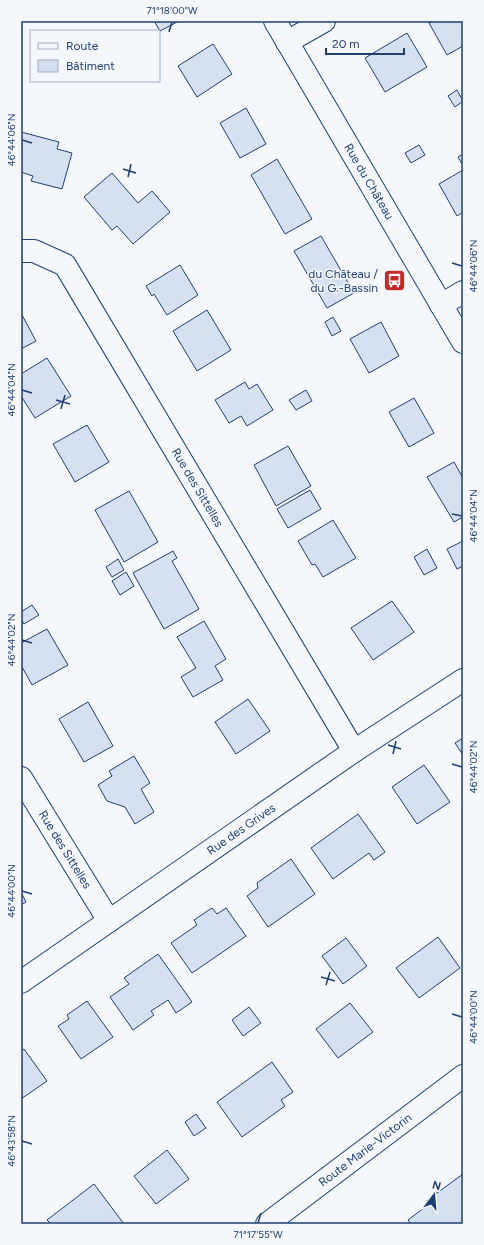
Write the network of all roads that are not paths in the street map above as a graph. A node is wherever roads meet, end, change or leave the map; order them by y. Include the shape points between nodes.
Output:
1 (275, 21) edge
2 (324, 21) edge
3 (287, 42) junction
4 (21, 251) edge
5 (463, 292) edge
6 (441, 305) junction
7 (463, 342) edge
8 (463, 680) edge
9 (354, 751) junction
10 (21, 778) edge
11 (109, 921) junction
12 (21, 982) edge
13 (463, 1076) edge
14 (267, 1224) edge

1 - 3 street, Rue du Château
2 - 3 street
3 - 6 street, Rue du Château
4 - 9 street, Rue des Sittelles via 34,251 65,265
5 - 6 street
6 - 7 street, Rue du Château
8 - 9 street, Rue des Grives
9 - 11 street, Rue des Grives
10 - 11 street, Rue des Sittelles
11 - 12 street, Rue des Grives
13 - 14 street, Route Marie-Victorin

